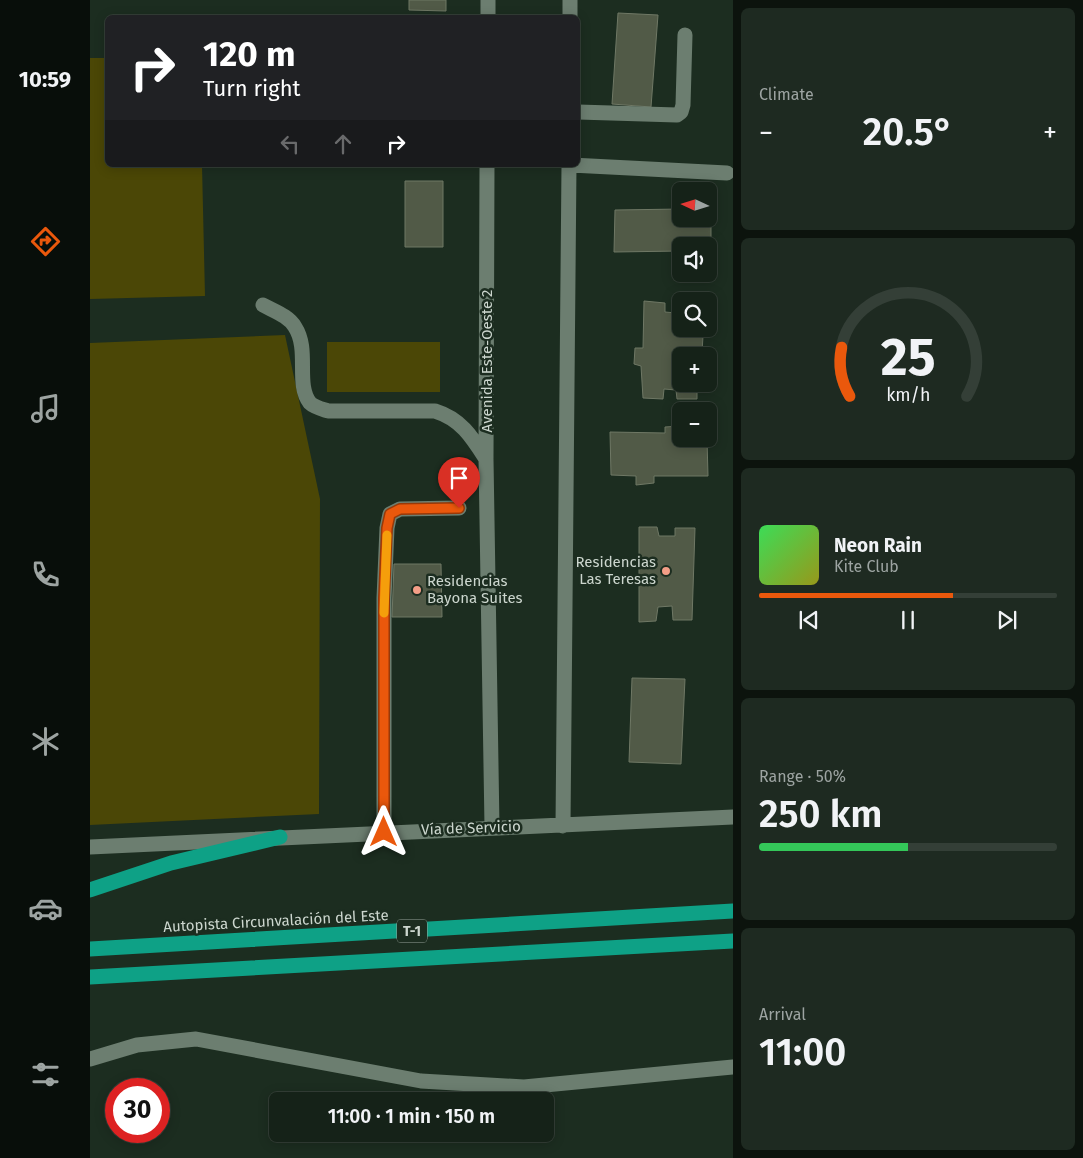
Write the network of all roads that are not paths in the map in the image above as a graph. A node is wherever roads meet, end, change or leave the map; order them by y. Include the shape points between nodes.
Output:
1 (488, 0) edge
2 (570, 0) edge
3 (488, 15) edge
4 (570, 15) edge
5 (685, 35) dead end
6 (580, 112) edge
7 (580, 166) edge
8 (487, 167) edge
9 (570, 167) edge
10 (727, 173) dead end
11 (263, 305) dead end
12 (486, 459) junction
13 (459, 508) dead end
14 (733, 817) edge
15 (563, 826) junction
16 (492, 827) junction
17 (384, 832) junction
18 (280, 837) junction
19 (90, 846) edge
20 (90, 890) edge
21 (733, 911) edge
22 (733, 941) edge
23 (90, 949) edge
24 (90, 977) edge
25 (90, 1059) edge
26 (733, 1067) edge

1 - 3 street
2 - 4 street
5 - 6 street via 683,106 677,115
7 - 10 street
8 - 12 street, Avenida Este-Oeste 2
9 - 15 street
11 - 12 street via 295,326 304,358 304,391 311,404 328,411 435,411 452,416
12 - 16 street, Avenida Este-Oeste 2
13 - 17 street via 400,509 390,514 384,598
14 - 15 street, Vía de Servicio
15 - 16 street, Vía de Servicio
16 - 17 street, Vía de Servicio
17 - 18 street, Vía de Servicio
18 - 19 street, Vía de Servicio
18 - 20 highway via 171,864
21 - 23 highway, Autopista Circunvalación del Este / T-1
22 - 24 highway, T-1
25 - 26 street via 137,1045 196,1039 421,1081 524,1087

